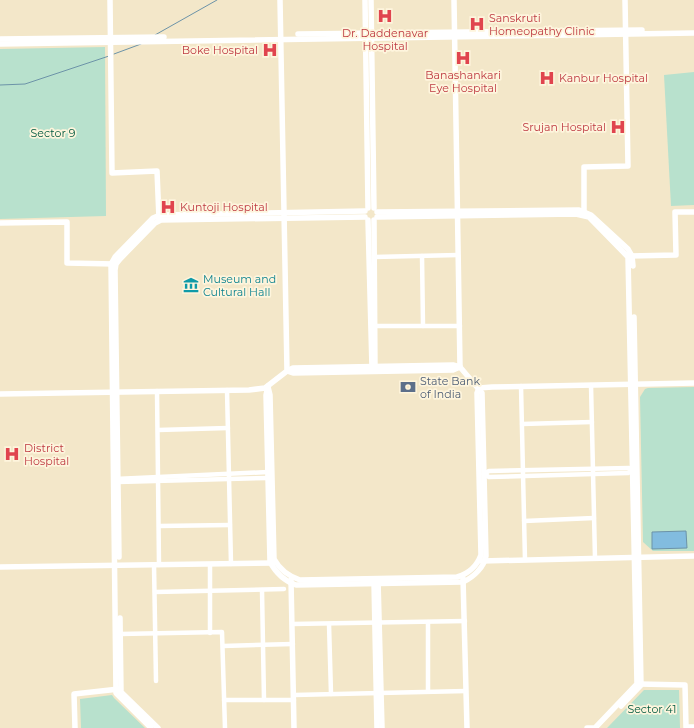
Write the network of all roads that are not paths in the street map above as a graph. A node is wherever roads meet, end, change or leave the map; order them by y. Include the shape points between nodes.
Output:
1 (110, 0) edge
2 (280, 0) edge
3 (365, 0) edge
4 (371, 0) edge
5 (454, 0) edge
6 (625, 0) edge
7 (694, 29) edge
8 (626, 32) junction
9 (694, 33) edge
10 (455, 34) junction
11 (281, 36) junction
12 (368, 36) junction
13 (0, 39) edge
14 (154, 39) junction
15 (110, 40) junction
16 (0, 44) edge
17 (694, 212) edge
18 (371, 214) junction
19 (458, 214) junction
20 (584, 214) junction
21 (284, 216) junction
22 (159, 219) junction
23 (0, 223) edge
24 (458, 255) junction
25 (422, 256) junction
26 (630, 256) junction
27 (374, 257) junction
28 (114, 264) junction
29 (376, 326) junction
30 (423, 326) junction
31 (460, 326) junction
32 (460, 367) junction
33 (374, 368) junction
34 (287, 372) junction
35 (694, 383) edge
36 (634, 384) junction
37 (591, 385) junction
38 (268, 386) junction
39 (521, 386) junction
40 (479, 388) junction
41 (227, 390) junction
42 (157, 391) junction
43 (114, 392) junction
44 (0, 394) edge
45 (592, 422) junction
46 (522, 424) junction
47 (228, 428) junction
48 (158, 430) junction
49 (633, 470) junction
50 (593, 471) junction
51 (523, 473) junction
52 (229, 474) junction
53 (484, 474) junction
54 (268, 475) junction
55 (158, 479) junction
56 (229, 479) junction
57 (116, 480) junction
58 (594, 518) junction
59 (524, 521) junction
60 (230, 525) junction
61 (159, 526) junction
62 (694, 556) edge
63 (637, 557) junction
64 (595, 558) junction
65 (482, 560) junction
66 (525, 560) junction
67 (273, 563) junction
68 (230, 564) junction
69 (157, 565) junction
70 (210, 565) junction
71 (117, 566) junction
72 (0, 567) edge
73 (291, 577) junction
74 (463, 578) junction
75 (377, 581) junction
76 (291, 583) junction
77 (284, 589) dead end
78 (262, 590) junction
79 (210, 591) junction
80 (155, 592) junction
81 (465, 621) junction
82 (428, 622) junction
83 (378, 623) junction
84 (292, 624) junction
85 (330, 624) junction
86 (210, 633) junction
87 (120, 634) junction
88 (155, 634) junction
89 (292, 644) junction
90 (263, 645) junction
91 (223, 646) junction
92 (156, 682) dead end
93 (639, 684) junction
94 (119, 689) junction
95 (428, 691) junction
96 (466, 691) junction
97 (379, 693) junction
98 (331, 694) junction
99 (294, 697) junction
100 (224, 700) junction
101 (264, 700) junction
102 (694, 727) edge
103 (75, 728) edge
104 (151, 728) edge
105 (158, 728) edge
106 (225, 728) edge
107 (294, 728) edge
108 (378, 728) edge
109 (382, 728) edge
110 (467, 728) edge
111 (587, 728) edge
112 (595, 728) edge
113 (600, 728) edge

1 - 15 street
2 - 11 street
3 - 12 street
4 - 12 street
5 - 10 street
6 - 8 street
7 - 8 street
8 - 9 street
8 - 10 street
8 - 20 street via 628,166 584,167
10 - 12 street
10 - 19 street
11 - 12 street
11 - 14 street
11 - 21 street
12 - 18 street
13 - 15 street
14 - 15 street
14 - 15 street via 136,42
15 - 16 street
15 - 22 street via 112,173 157,171
17 - 26 street via 675,212 676,255
18 - 19 street
18 - 21 street
18 - 27 street
18 - 33 street
19 - 20 street
19 - 24 street
20 - 26 street via 591,215 628,249
21 - 22 street
21 - 34 street
22 - 28 street
23 - 28 street via 66,222 67,263
24 - 25 street
24 - 31 street
25 - 27 street
25 - 30 street
26 - 36 street
27 - 29 street
28 - 43 street
29 - 30 street
29 - 33 street
30 - 31 street
31 - 32 street
32 - 33 street via 453,365
32 - 40 street
33 - 34 street
34 - 38 street
35 - 36 street
36 - 37 street
36 - 49 street
36 - 63 street
37 - 39 street
37 - 45 street
38 - 41 street via 249,390
38 - 54 street
38 - 67 street
39 - 40 street
39 - 46 street
40 - 53 street via 482,393
40 - 65 street via 477,393
41 - 42 street
41 - 47 street
42 - 43 street
42 - 48 street
43 - 44 street
43 - 57 street
45 - 46 street
45 - 50 street
46 - 51 street
47 - 48 street
47 - 52 street
48 - 55 street
49 - 50 street via 629,468
49 - 63 street
50 - 51 street
50 - 58 street
51 - 53 street via 489,471
51 - 59 street
52 - 54 street
52 - 55 street
52 - 56 street
53 - 65 street
54 - 56 street
54 - 67 street
55 - 56 street
55 - 57 street
55 - 61 street
56 - 60 street
57 - 71 street
58 - 59 street
58 - 64 street
59 - 66 street
60 - 61 street
60 - 68 street
61 - 69 street
62 - 63 street
63 - 64 street
63 - 93 street
64 - 66 street
65 - 66 street
65 - 74 street via 484,564 470,578
67 - 68 street
67 - 73 street
67 - 76 street via 286,582
68 - 70 street
69 - 70 street
69 - 71 street
69 - 80 street
70 - 79 street
71 - 72 street
71 - 87 street
71 - 94 street
73 - 75 street via 300,580
73 - 76 street
74 - 75 street
74 - 81 street
75 - 76 street via 296,585
75 - 83 street
76 - 84 street
77 - 78 street
78 - 79 street
78 - 90 street
79 - 80 street
79 - 86 street
80 - 88 street
81 - 82 street
81 - 96 street
82 - 83 street
82 - 95 street
83 - 85 street
83 - 97 street
84 - 85 street
84 - 89 street
85 - 98 street
86 - 88 street
86 - 91 street via 222,632
87 - 88 street
87 - 94 street
88 - 92 street
89 - 90 street
89 - 99 street
90 - 91 street
90 - 101 street
91 - 100 street
93 - 102 street via 685,685 686,727
93 - 112 street
93 - 113 street
94 - 103 street via 74,694
94 - 104 street via 116,693
94 - 105 street
95 - 96 street
95 - 97 street
96 - 110 street
97 - 98 street
97 - 108 street
97 - 109 street
98 - 99 street
99 - 101 street
99 - 107 street
100 - 101 street
100 - 106 street
111 - 112 street

